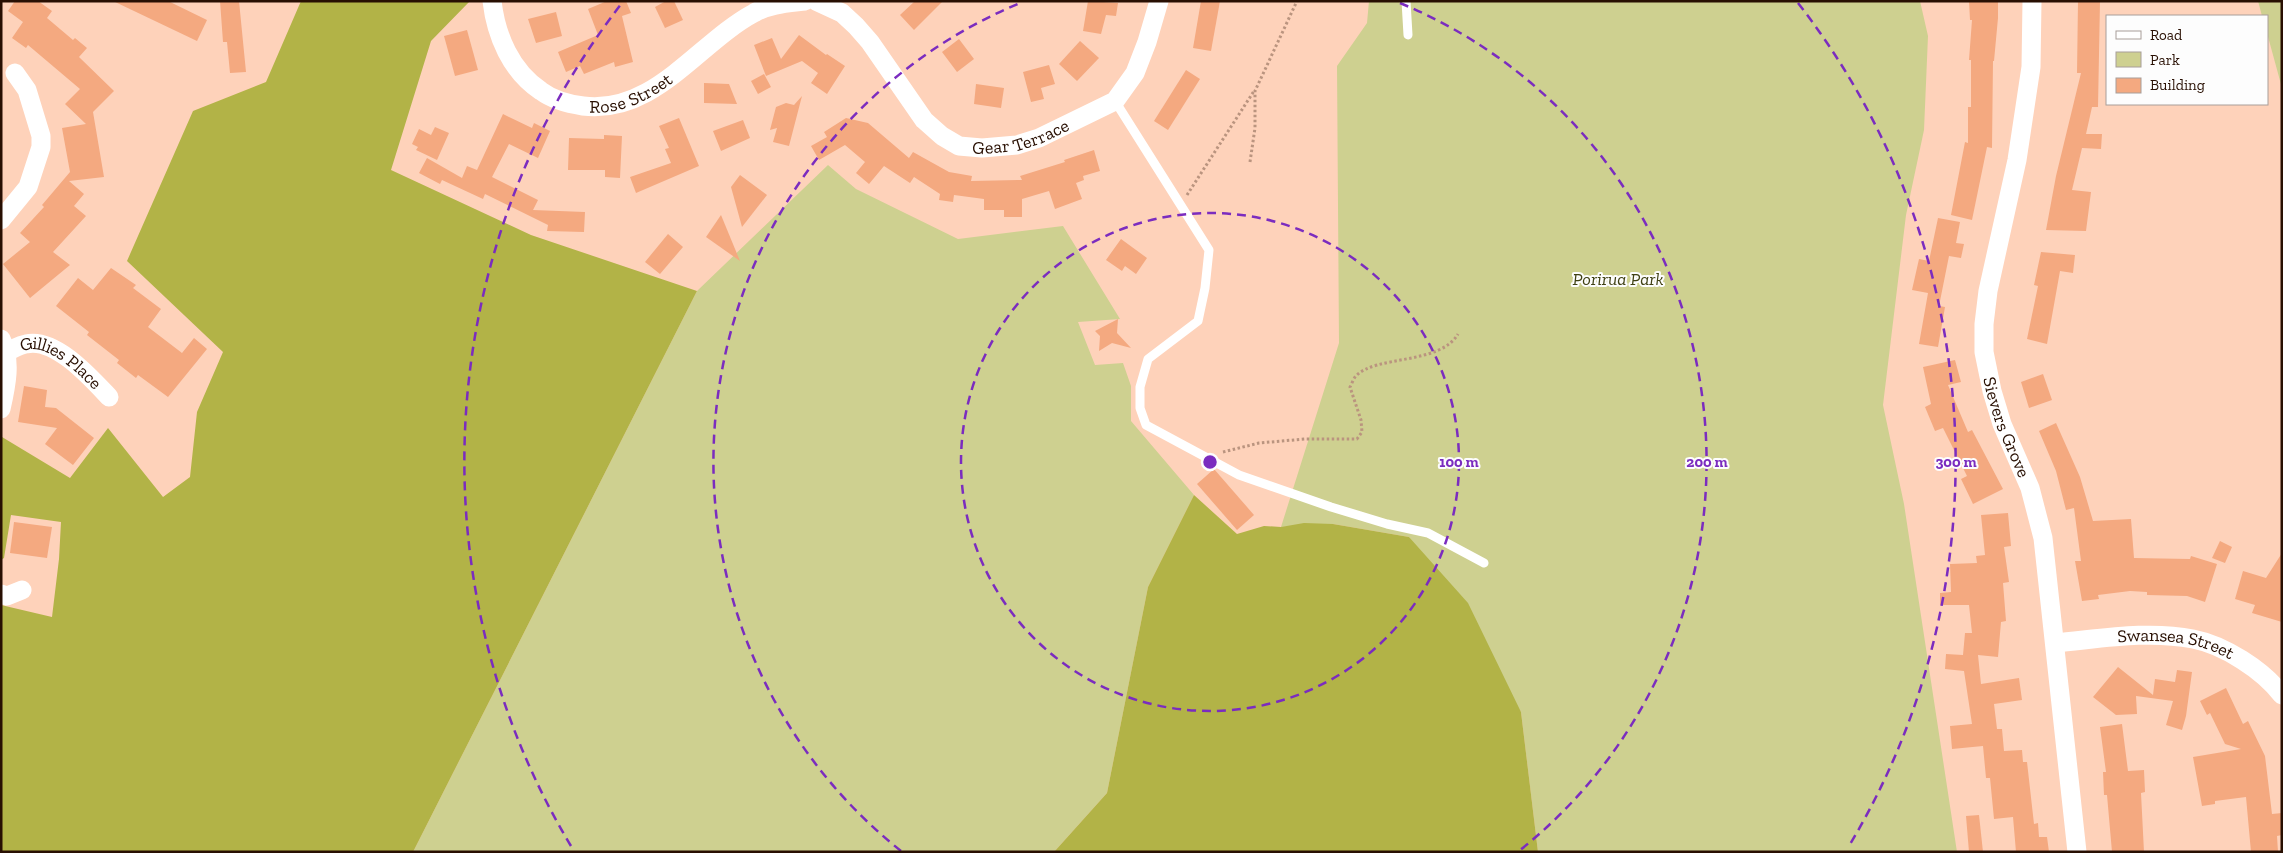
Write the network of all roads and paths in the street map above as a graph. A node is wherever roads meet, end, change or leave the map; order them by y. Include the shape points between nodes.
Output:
1 (492, 1) edge
2 (805, 1) edge
3 (816, 1) edge
4 (1159, 1) edge
5 (1297, 1) edge
6 (1406, 1) edge
7 (2032, 1) edge
8 (1408, 35) dead end
9 (15, 73) dead end
10 (1255, 91) junction
11 (1115, 101) junction
12 (1250, 162) dead end
13 (1180, 205) junction
14 (1, 220) edge
15 (1458, 334) dead end
16 (4, 345) edge
17 (109, 397) dead end
18 (1, 410) edge
19 (1206, 456) junction
20 (1484, 563) dead end
21 (22, 590) dead end
22 (1, 594) edge
23 (2055, 643) junction
24 (2282, 695) edge
25 (2077, 852) edge

1 - 2 street, Rose Street via 495,24 510,60 533,86 552,98 593,107 617,106 636,99 676,73 728,28 756,11
3 - 11 street, Gear Terrace via 842,13 856,26 924,120 959,146 1017,145 1058,130
4 - 11 street, Gear Terrace via 1135,73
5 - 10 path
6 - 8 lane
7 - 23 street, Sievers Grove via 2031,67 2017,160 1988,291 1984,352 1992,391 2037,513 2043,538
9 - 14 street via 27,90 41,136 41,148 28,187
10 - 12 path via 1255,128
10 - 13 path
11 - 13 lane
13 - 19 lane via 1209,250 1203,298 1198,321 1148,359 1140,387 1140,408 1146,425
15 - 19 path via 1454,341 1433,352 1366,369 1356,376 1350,387 1361,420 1362,432 1357,438 1259,443
16 - 17 street, Gillies Place via 45,345 71,360
16 - 18 street via 6,382
19 - 20 lane via 1238,475 1277,490 1387,524 1428,533
21 - 22 street via 7,596
23 - 24 street, Swansea Street via 2140,636 2193,639 2236,656 2270,679
23 - 25 street, Sievers Grove

